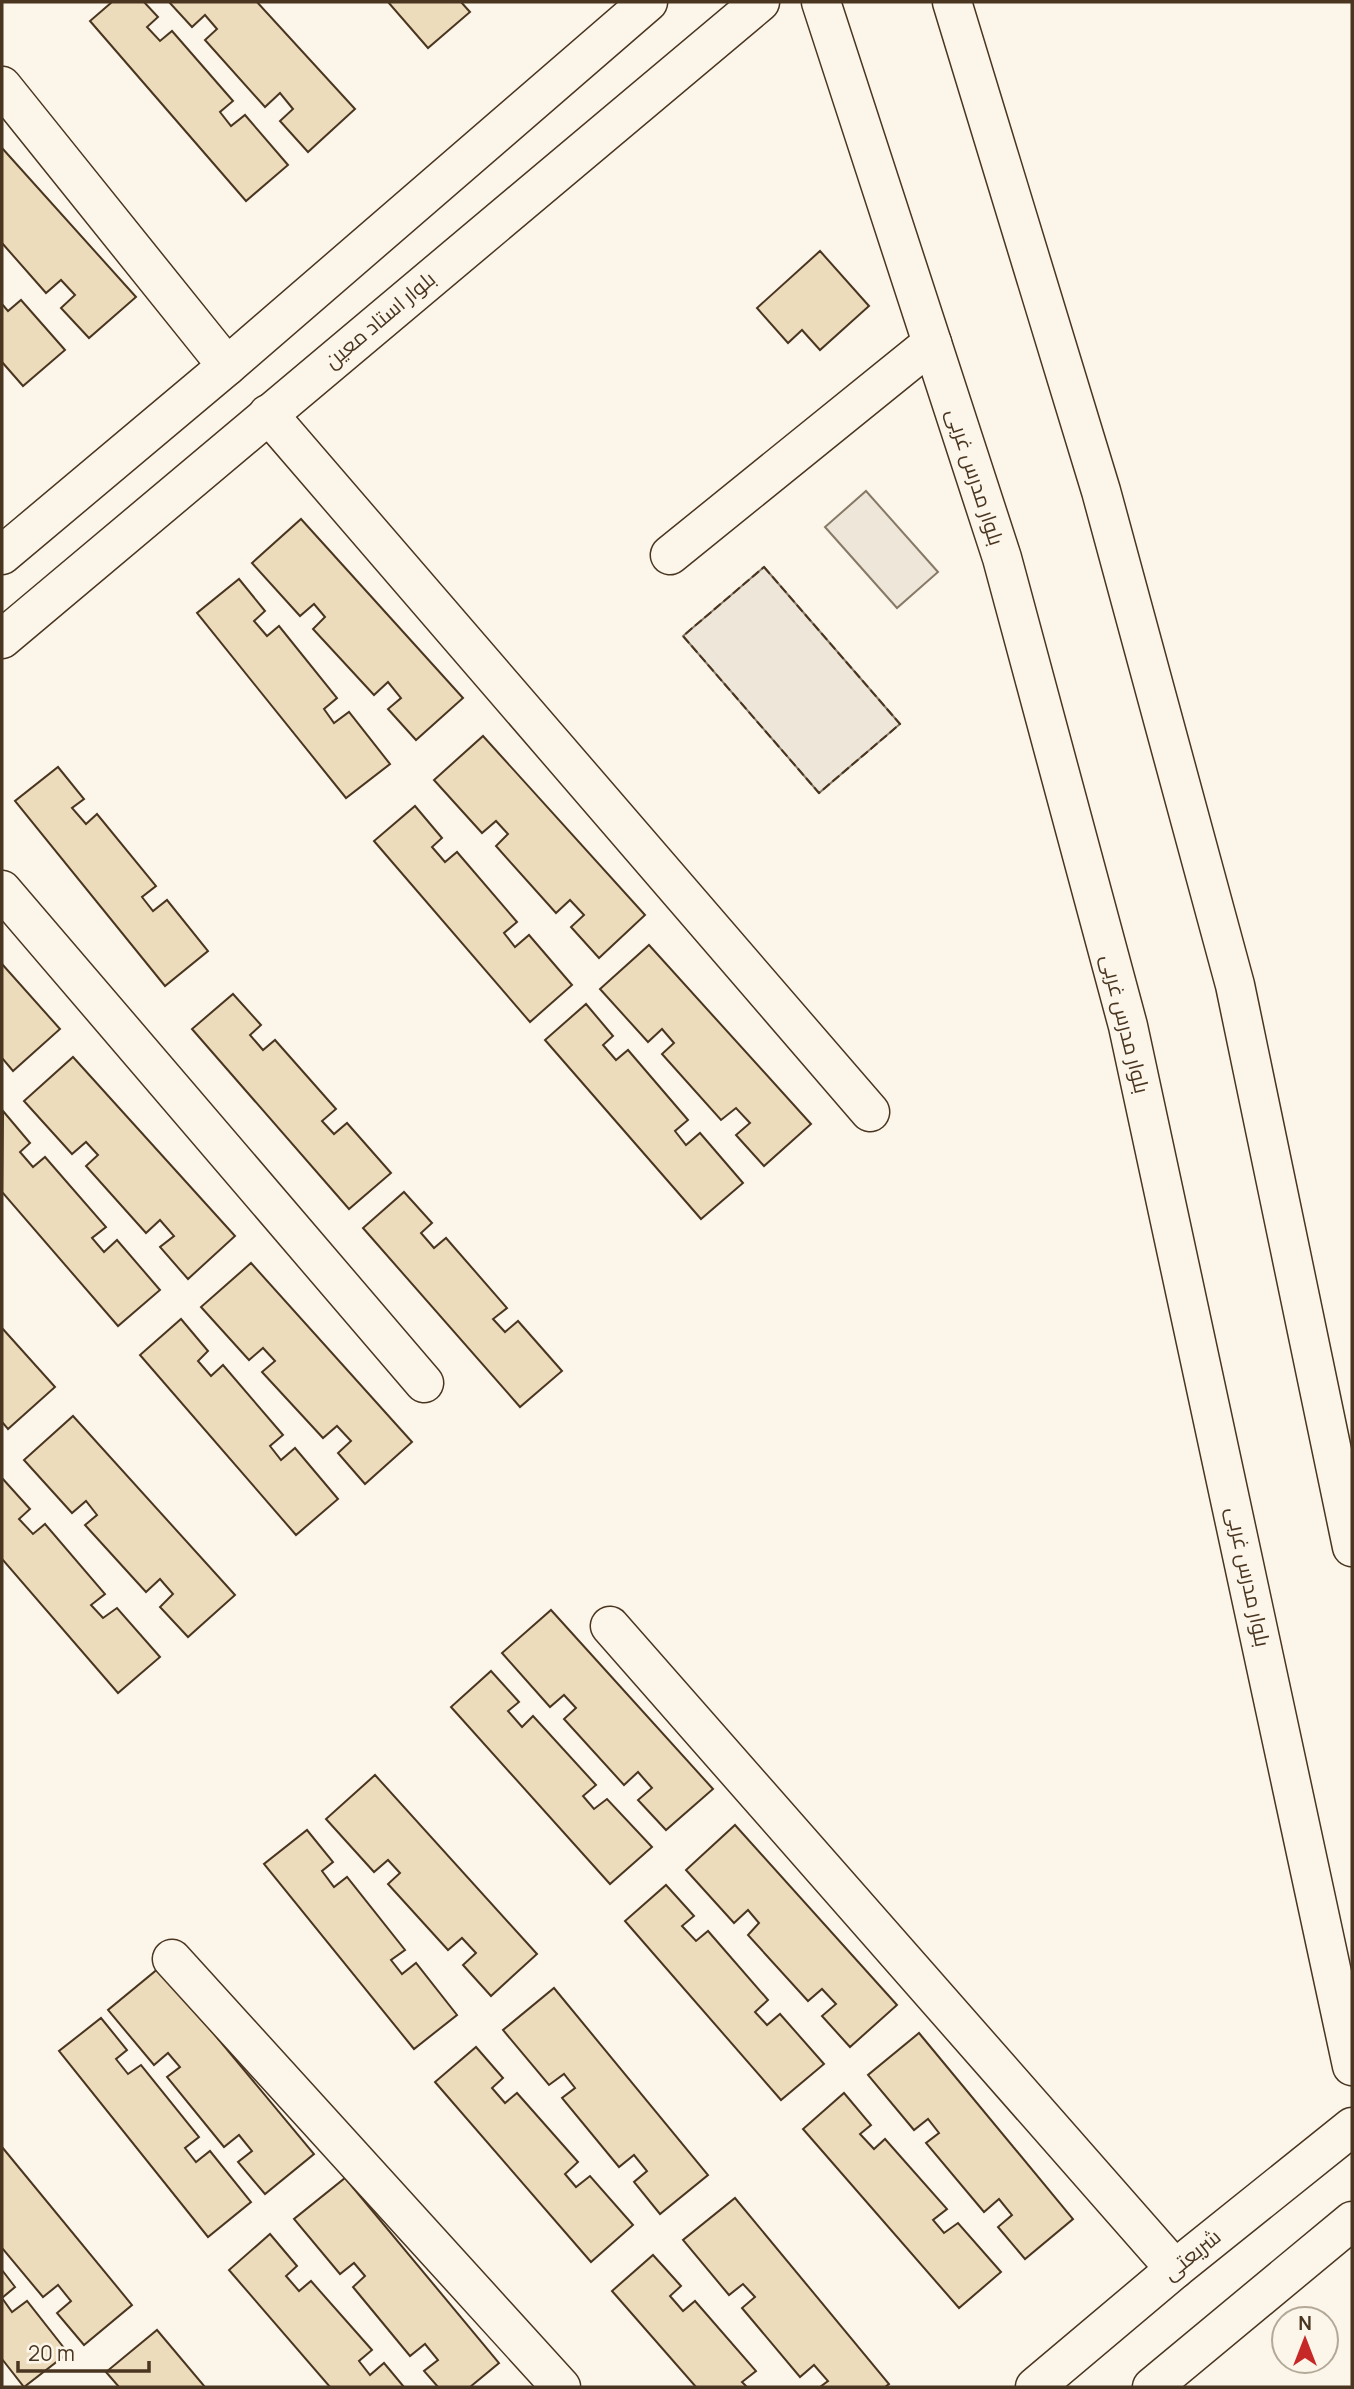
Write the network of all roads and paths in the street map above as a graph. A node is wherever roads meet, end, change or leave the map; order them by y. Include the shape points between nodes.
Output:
1 (760, 2) edge
2 (821, 2) edge
3 (952, 2) edge
4 (630, 7) edge
5 (2, 86) edge
6 (932, 343) junction
7 (228, 366) junction
8 (268, 414) junction
9 (2, 555) edge
10 (670, 555) dead end
11 (2, 639) edge
12 (2, 890) edge
13 (870, 1112) dead end
14 (424, 1383) dead end
15 (1352, 1547) edge
16 (610, 1626) dead end
17 (172, 1959) dead end
18 (1352, 2066) edge
19 (1352, 2127) edge
20 (1352, 2221) edge
21 (1175, 2269) junction
22 (561, 2387) edge
23 (1035, 2387) edge
24 (1152, 2387) edge

1 - 8 street, بلوار استاد معین
2 - 6 street, بلوار مدرس غربی
3 - 15 street via 1101,491 1235,985
4 - 7 street
5 - 7 street
6 - 10 street
6 - 18 street, بلوار مدرس غربی via 1002,558 1128,1026
7 - 9 street
8 - 11 street, بلوار استاد معین
8 - 13 street
12 - 14 street
16 - 21 street
17 - 22 street
19 - 21 street, شریعتی
20 - 24 street
21 - 23 street, شریعتی

